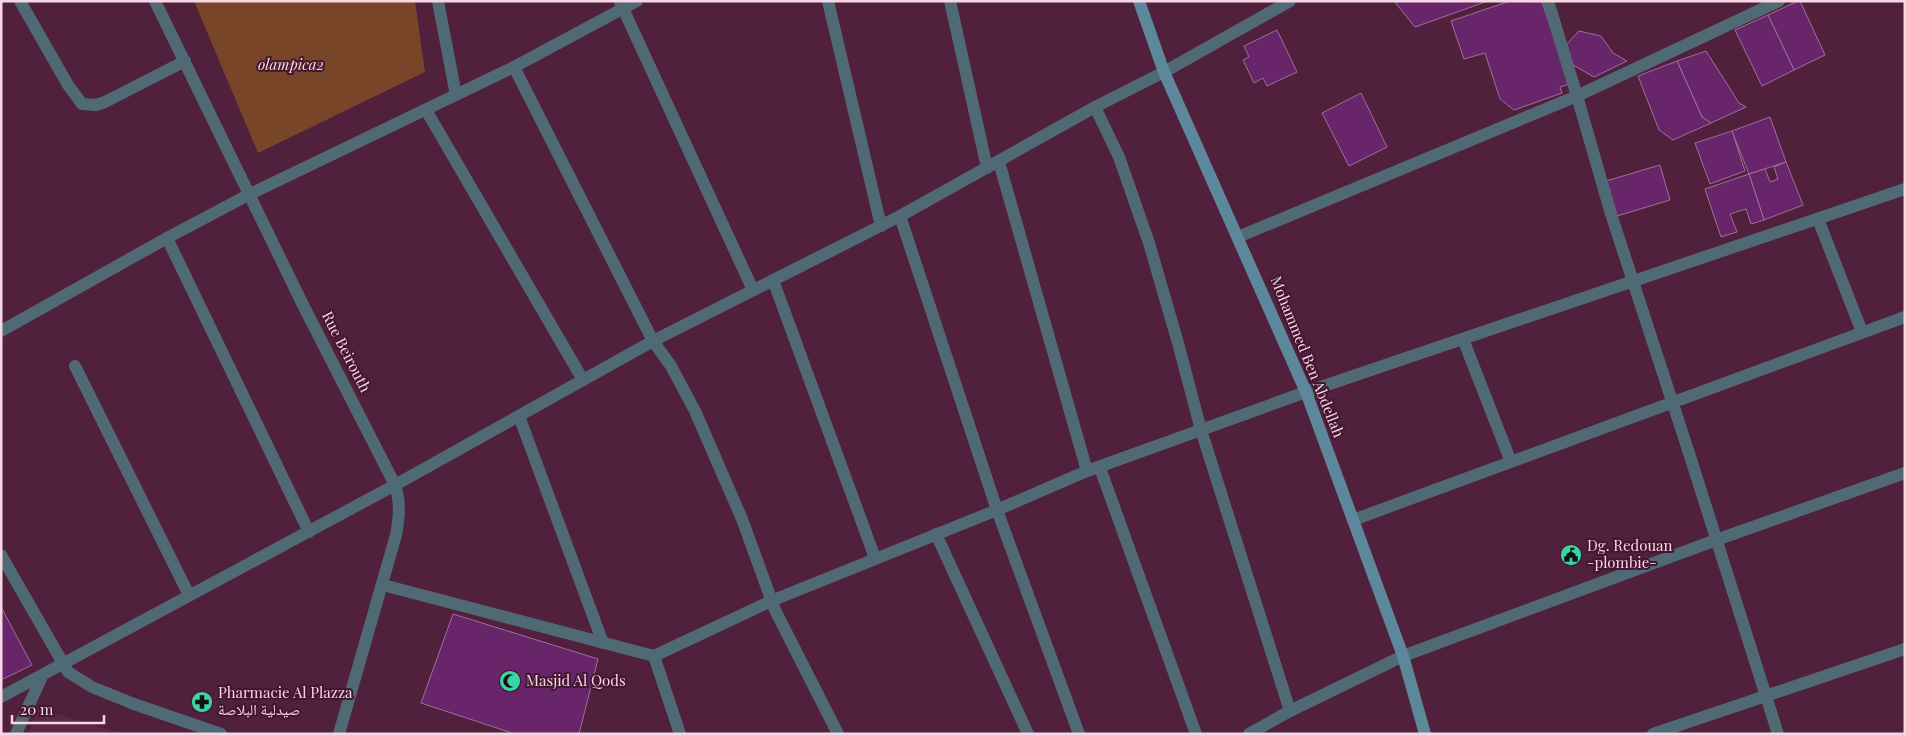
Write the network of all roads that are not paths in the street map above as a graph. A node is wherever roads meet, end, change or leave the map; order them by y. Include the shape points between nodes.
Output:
1 (20, 1) edge
2 (155, 1) edge
3 (438, 1) edge
4 (637, 1) edge
5 (828, 1) edge
6 (950, 1) edge
7 (1138, 1) edge
8 (1290, 1) edge
9 (1548, 1) edge
10 (1779, 1) edge
11 (622, 5) edge
12 (184, 60) junction
13 (514, 67) junction
14 (1164, 72) junction
15 (456, 95) junction
16 (1577, 96) junction
17 (1095, 107) junction
18 (426, 110) junction
19 (999, 162) junction
20 (987, 168) junction
21 (1905, 190) edge
22 (250, 194) junction
23 (900, 216) junction
24 (1818, 219) junction
25 (881, 226) junction
26 (167, 238) junction
27 (1238, 238) junction
28 (773, 280) junction
29 (1633, 282) junction
30 (753, 290) junction
31 (1905, 317) edge
32 (1, 331) edge
33 (1862, 332) junction
34 (1463, 339) junction
35 (652, 341) junction
36 (75, 366) dead end
37 (583, 380) junction
38 (1306, 392) junction
39 (1673, 403) junction
40 (519, 416) junction
41 (1201, 430) junction
42 (1511, 462) junction
43 (1094, 469) junction
44 (1905, 473) edge
45 (396, 485) junction
46 (997, 510) junction
47 (1353, 520) junction
48 (309, 532) junction
49 (936, 534) junction
50 (1716, 540) junction
51 (1, 555) edge
52 (875, 558) junction
53 (383, 585) junction
54 (189, 595) junction
55 (771, 601) junction
56 (603, 642) junction
57 (1905, 649) edge
58 (654, 656) junction
59 (1403, 656) junction
60 (62, 665) junction
61 (42, 676) junction
62 (1764, 695) junction
63 (1, 696) edge
64 (1290, 711) junction
65 (16, 734) edge
66 (221, 734) edge
67 (339, 734) edge
68 (680, 734) edge
69 (838, 734) edge
70 (1028, 734) edge
71 (1079, 734) edge
72 (1196, 734) edge
73 (1249, 734) edge
74 (1425, 734) edge
75 (1653, 734) edge
76 (1778, 734) edge

1 - 12 street via 82,104 105,102
2 - 12 street, Rue Beirouth
3 - 15 street
4 - 11 street
5 - 25 street
6 - 20 street
7 - 14 street, Mohammed Ben Abdellah
8 - 14 street
9 - 16 street
10 - 16 street
11 - 13 street
11 - 30 street
12 - 22 street, Rue Beirouth
13 - 15 street
13 - 35 street
14 - 17 street
14 - 27 street, Mohammed Ben Abdellah
15 - 18 street
16 - 27 street
16 - 29 street
17 - 19 street
17 - 41 street via 1119,157 1149,243
18 - 22 street
18 - 37 street
19 - 20 street
19 - 43 street
20 - 23 street
21 - 24 street
22 - 26 street
22 - 45 street, Rue Beirouth
23 - 25 street
23 - 46 street
24 - 29 street
24 - 33 street
25 - 28 street
26 - 32 street
26 - 48 street
27 - 38 street, Mohammed Ben Abdellah
28 - 30 street
28 - 52 street
29 - 34 street
29 - 39 street
30 - 35 street
31 - 33 street
33 - 39 street
34 - 38 street
34 - 42 street
35 - 37 street
35 - 55 street via 672,366 712,447
36 - 54 street
37 - 40 street
38 - 41 street
38 - 47 street, Mohammed Ben Abdellah
39 - 42 street
39 - 50 street
40 - 45 street
40 - 56 street
41 - 43 street
41 - 64 street
42 - 47 street
43 - 46 street
43 - 72 street
44 - 50 street
45 - 48 street
45 - 53 street, Rue Beirouth via 400,513
46 - 49 street
46 - 71 street
47 - 59 street, Mohammed Ben Abdellah
48 - 54 street
49 - 52 street
49 - 70 street
50 - 59 street
50 - 62 street
51 - 60 street
52 - 55 street
53 - 56 street
53 - 67 street, Rue Beirouth
54 - 60 street
55 - 58 street
55 - 69 street
56 - 58 street
57 - 62 street
58 - 68 street
59 - 64 street
59 - 74 street, Mohammed Ben Abdellah
60 - 61 street
60 - 66 street via 92,687
61 - 63 street
61 - 65 street
62 - 75 street
62 - 76 street
64 - 73 street

